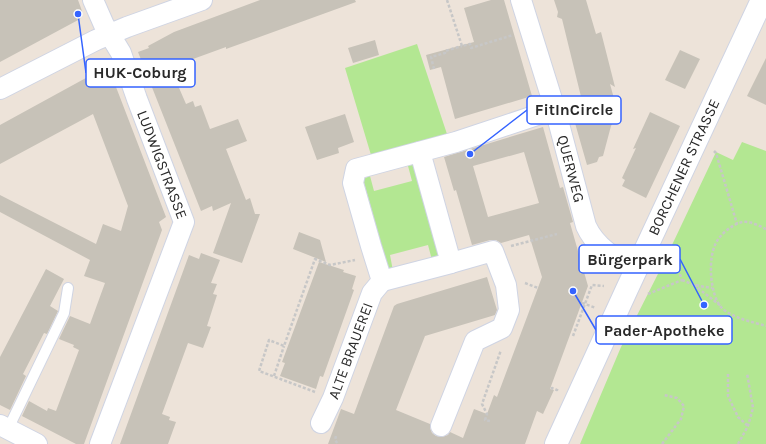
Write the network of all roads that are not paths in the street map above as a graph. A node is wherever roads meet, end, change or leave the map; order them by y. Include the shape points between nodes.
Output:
1 (93, 0) edge
2 (202, 0) edge
3 (521, 0) edge
4 (762, 0) edge
5 (110, 35) junction
6 (0, 89) edge
7 (555, 109) junction
8 (420, 152) junction
9 (451, 263) junction
10 (636, 269) junction
11 (382, 281) junction
12 (68, 288) dead end
13 (321, 423) dead end
14 (441, 426) dead end
15 (4, 427) edge
16 (37, 444) edge
17 (100, 444) edge
18 (556, 444) edge

1 - 5 street, LUDWIGSTRASSE
2 - 5 street
3 - 7 street, QUERWEG
4 - 10 main road, BORCHENER STRASSE
5 - 6 street
5 - 17 street, LUDWIGSTRASSE via 121,53 184,222
7 - 8 street
7 - 10 street, QUERWEG via 590,234 610,255
8 - 9 street
8 - 11 street via 356,170 353,183
9 - 11 street
9 - 14 street via 493,251 506,285 509,310 502,328 475,341
10 - 18 main road, BORCHENER STRASSE
11 - 13 street, ALTE BRAUEREI via 372,293 333,398
12 - 15 lane via 64,312
15 - 16 street

